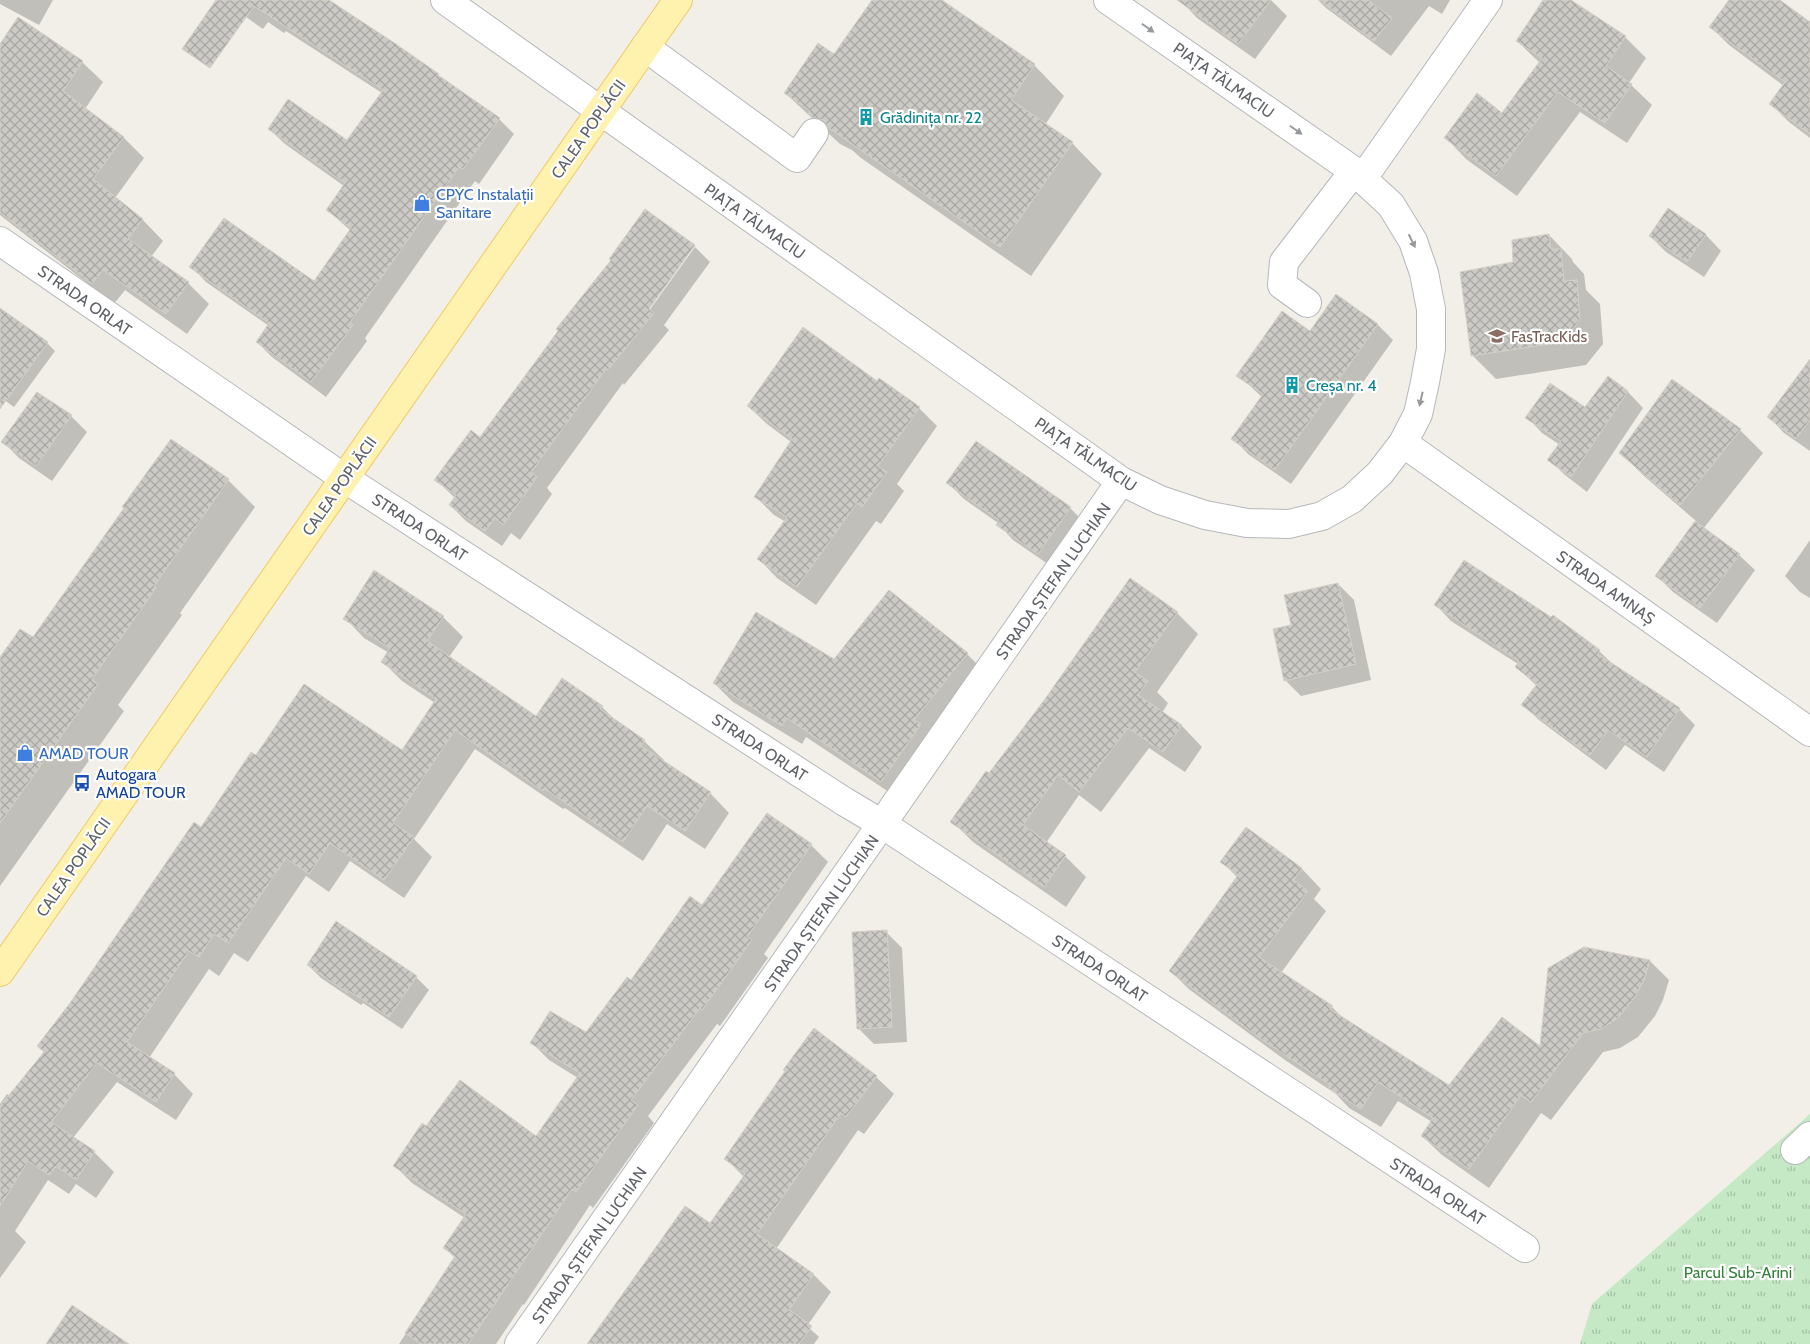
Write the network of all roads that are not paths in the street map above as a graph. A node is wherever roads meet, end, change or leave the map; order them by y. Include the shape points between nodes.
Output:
1 (445, 0) edge
2 (678, 0) edge
3 (1108, 0) edge
4 (1488, 0) edge
5 (645, 47) junction
6 (601, 111) junction
7 (814, 133) dead end
8 (1358, 174) junction
9 (0, 241) edge
10 (1307, 302) dead end
11 (1403, 443) junction
12 (344, 478) junction
13 (1122, 481) junction
14 (1810, 732) edge
15 (882, 824) junction
16 (0, 972) edge
17 (1524, 1248) dead end
18 (519, 1344) edge

1 - 6 street, PIAȚA TĂLMACIU
2 - 5 main road, CALEA POPLĂCII
3 -> 8 street, PIAȚA TĂLMACIU
4 - 8 street
5 - 6 main road, CALEA POPLĂCII
5 - 7 street via 797,158
6 - 12 main road, CALEA POPLĂCII
6 - 13 street, PIAȚA TĂLMACIU
8 - 10 street via 1284,262 1282,285
8 -> 11 street, PIAȚA TĂLMACIU via 1391,205 1413,241 1424,273 1430,309 1431,349 1418,414
9 - 12 street, STRADA ORLAT
11 - 13 street, PIAȚA TĂLMACIU via 1380,473 1352,499 1322,516 1288,524 1247,523 1206,515 1160,500
11 - 14 street, STRADA AMNAȘ
12 - 15 street, STRADA ORLAT
12 - 16 main road, CALEA POPLĂCII
13 - 15 street, STRADA ȘTEFAN LUCHIAN
15 - 17 street, STRADA ORLAT
15 - 18 street, STRADA ȘTEFAN LUCHIAN

